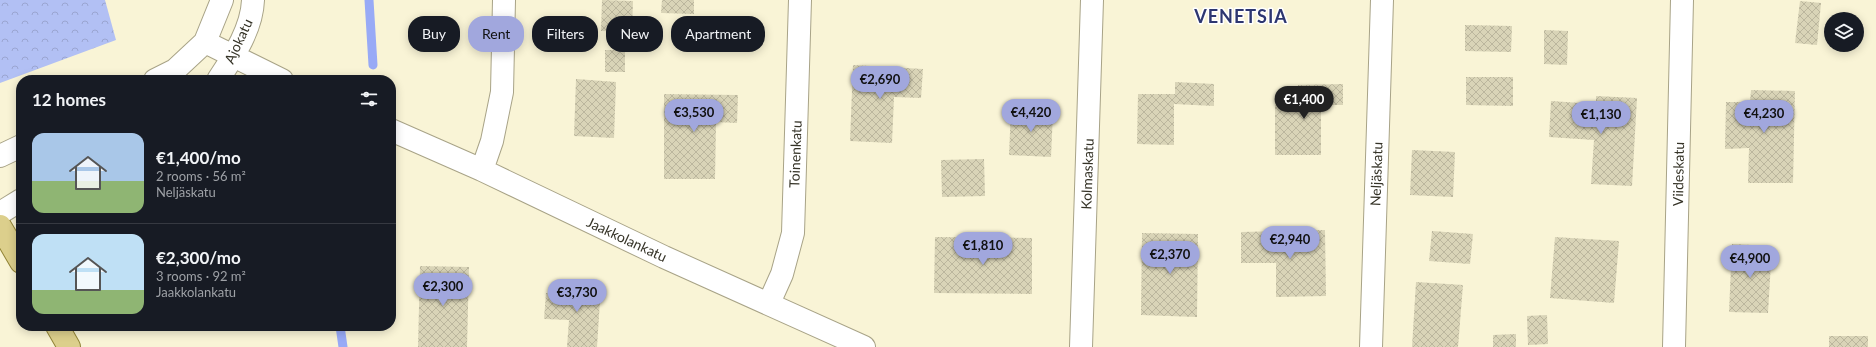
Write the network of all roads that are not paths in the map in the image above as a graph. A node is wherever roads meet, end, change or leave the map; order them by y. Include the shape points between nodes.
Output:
1 (222, 0) edge
2 (253, 0) edge
3 (504, 0) edge
4 (800, 0) edge
5 (1092, 0) edge
6 (1382, 0) edge
7 (1682, 0) edge
8 (205, 42) junction
9 (234, 56) junction
10 (164, 75) edge
11 (221, 75) edge
12 (272, 75) edge
13 (396, 132) edge
14 (16, 148) edge
15 (0, 156) edge
16 (482, 170) junction
17 (16, 203) edge
18 (0, 213) edge
19 (0, 226) edge
20 (16, 253) edge
21 (769, 303) junction
22 (60, 331) edge
23 (69, 347) edge
24 (864, 347) edge
25 (1081, 347) edge
26 (1371, 347) edge
27 (1674, 347) edge

1 - 8 street, Ajokatu
2 - 9 street, Ajokatu via 246,30
3 - 16 street via 502,92 492,141
4 - 21 street, Toinenkatu via 793,233 782,274
5 - 25 street, Kolmaskatu
6 - 26 street, Neljäskatu
7 - 27 street, Viideskatu
8 - 9 street
8 - 10 street, Ajokatu via 174,70
9 - 11 street, Ajokatu
9 - 12 street
13 - 16 street, Jaakkolankatu
14 - 15 street
16 - 21 street, Jaakkolankatu via 664,257
17 - 18 street
19 - 20 main road
21 - 24 street, Jaakkolankatu
22 - 23 main road

